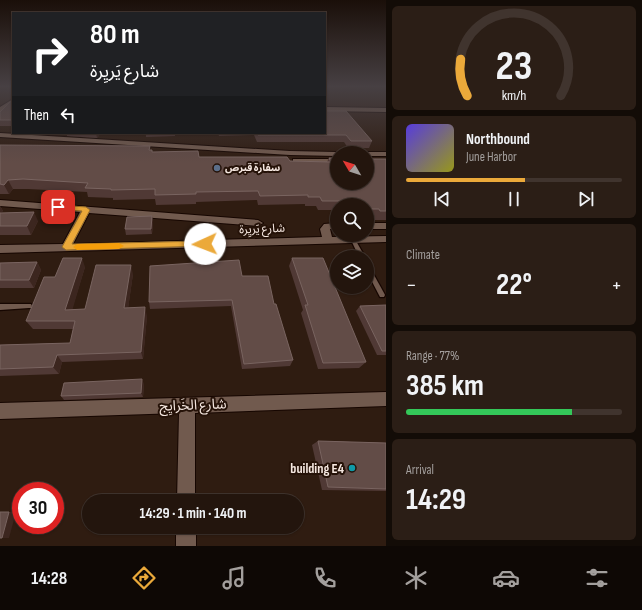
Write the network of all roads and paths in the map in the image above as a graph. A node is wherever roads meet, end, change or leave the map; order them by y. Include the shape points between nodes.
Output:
1 (0, 135) edge
2 (330, 154) edge
3 (374, 154) edge
4 (386, 154) edge
5 (296, 161) edge
6 (330, 161) edge
7 (374, 162) edge
8 (386, 162) edge
9 (0, 203) edge
10 (86, 210) junction
11 (258, 223) dead end
12 (330, 226) edge
13 (374, 226) edge
14 (386, 226) edge
15 (374, 239) edge
16 (386, 239) edge
17 (328, 240) joint
18 (66, 247) junction
19 (0, 249) edge
20 (374, 280) edge
21 (382, 295) dead end
22 (29, 306) dead end
23 (0, 307) edge
24 (386, 399) edge
25 (187, 405) junction
26 (0, 411) edge
27 (186, 494) edge
28 (186, 534) edge
29 (186, 546) edge

1 - 2 street
3 - 4 street
5 - 6 street
7 - 8 street
9 - 10 street, شارع يَريِرة
10 - 11 street, شارع يَريِرة
10 - 18 street
12 - 17 street via 325,229
13 - 14 street
15 - 16 street, شارع يَريِرة
17 - 18 street, شارع يَريِرة
18 - 19 street, شارع يَريِرة
20 - 21 lane
22 - 23 lane
24 - 25 street, شارع الخَرايِج
25 - 26 street, شارع الخَرايِج
25 - 27 street
28 - 29 street

